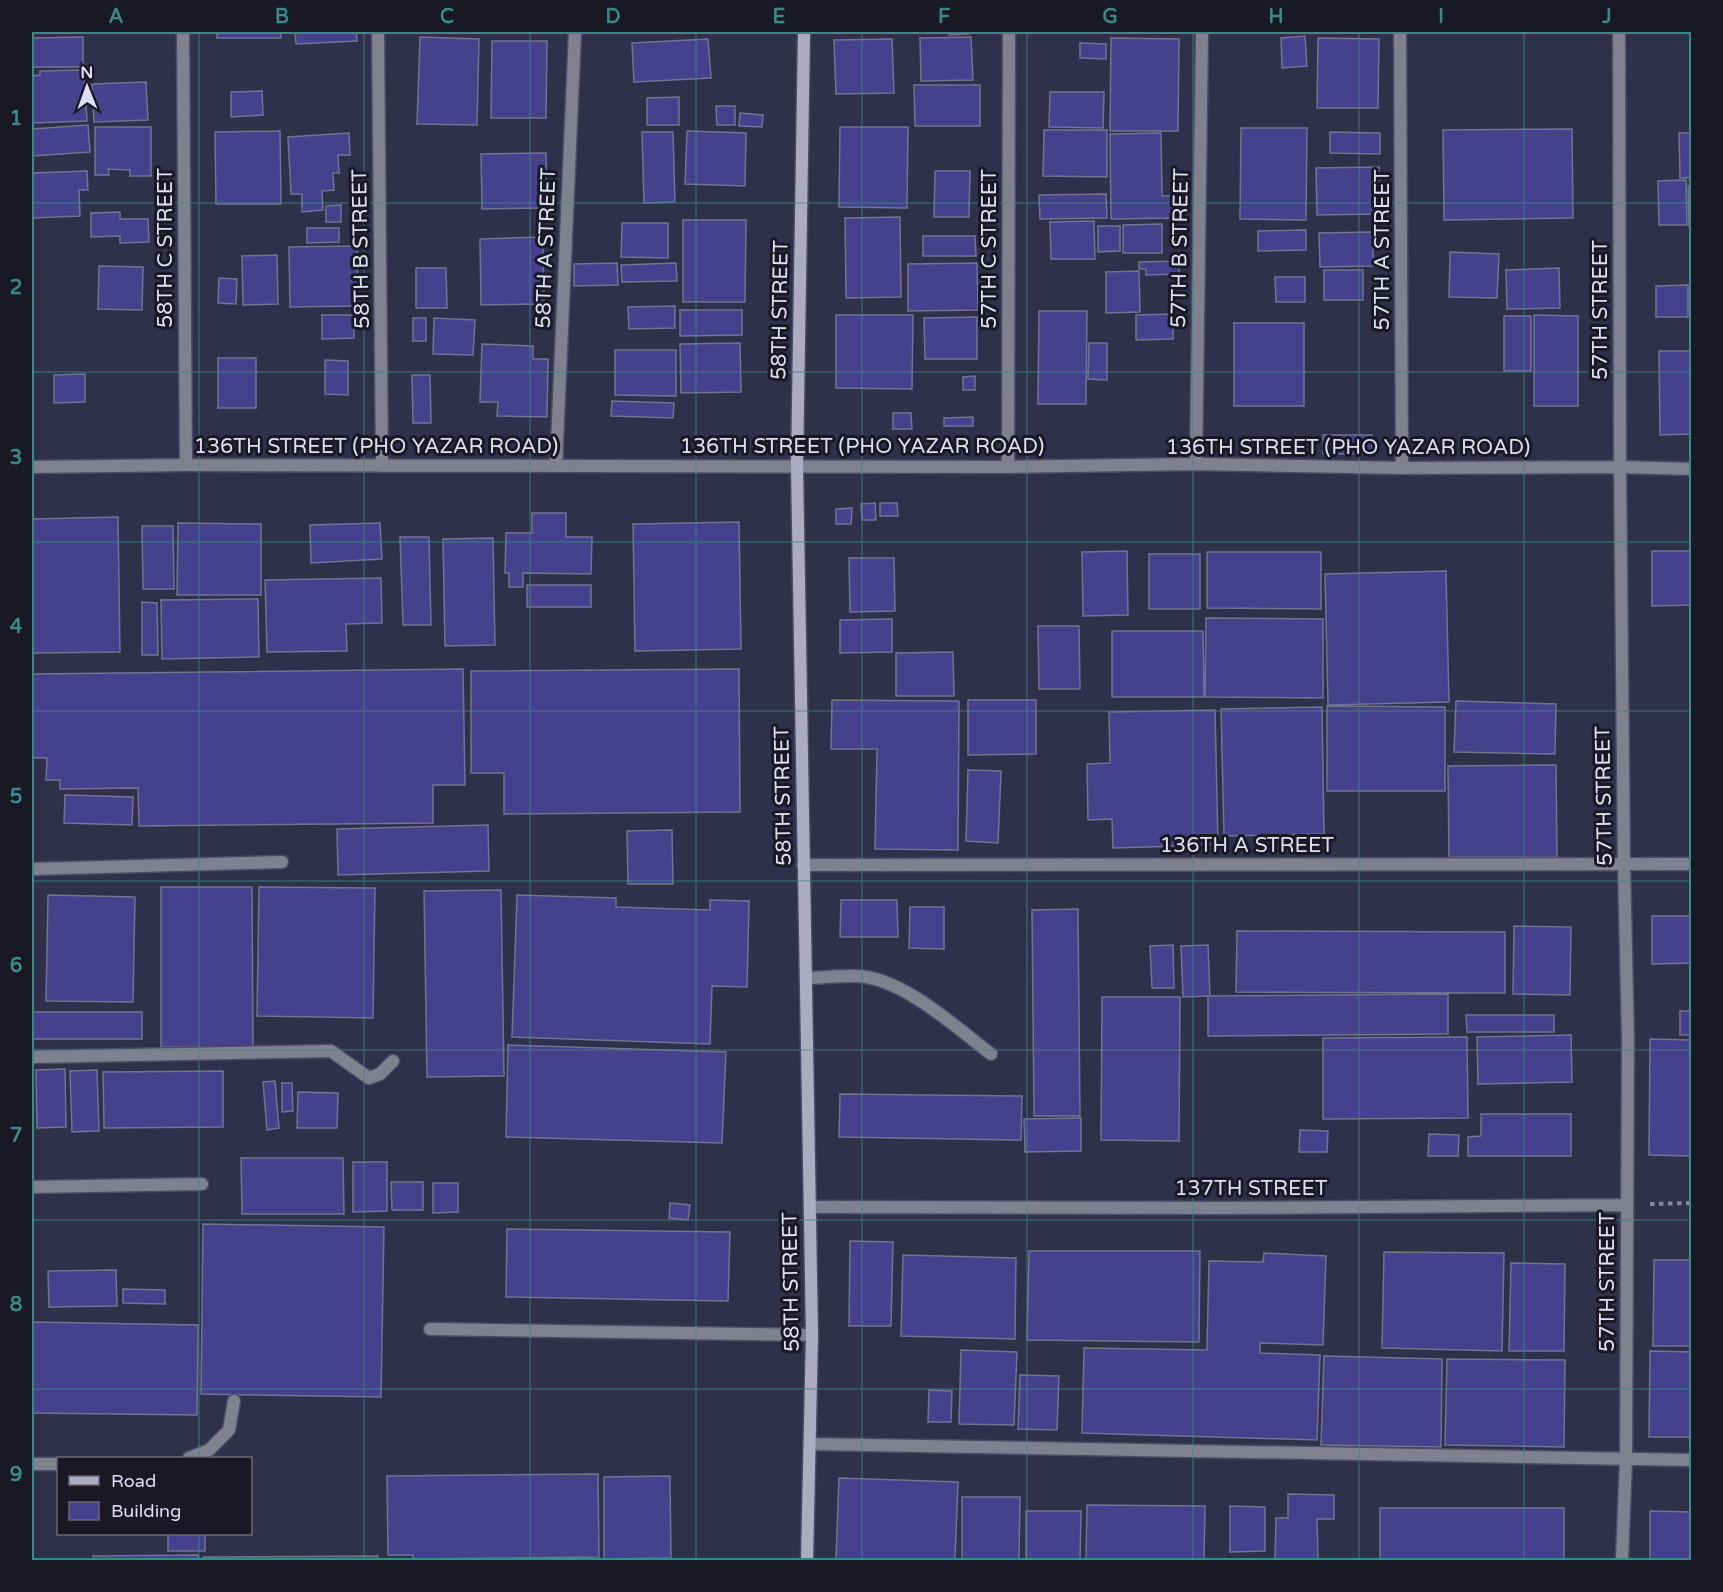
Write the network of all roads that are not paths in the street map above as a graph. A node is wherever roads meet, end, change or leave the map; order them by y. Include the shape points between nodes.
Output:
1 (183, 32) edge
2 (378, 32) edge
3 (575, 32) edge
4 (804, 32) edge
5 (1009, 32) edge
6 (1202, 32) edge
7 (1400, 32) edge
8 (1619, 32) edge
9 (1196, 464) junction
10 (186, 465) junction
11 (382, 466) junction
12 (556, 466) junction
13 (797, 466) junction
14 (1008, 466) junction
15 (32, 467) edge
16 (1620, 467) junction
17 (1402, 468) junction
18 (1692, 469) edge
19 (282, 862) dead end
20 (1624, 864) junction
21 (1692, 864) edge
22 (803, 865) junction
23 (32, 869) edge
24 (806, 978) junction
25 (991, 1054) dead end
26 (32, 1057) edge
27 (393, 1061) dead end
28 (202, 1184) dead end
29 (32, 1187) edge
30 (1627, 1205) junction
31 (810, 1207) junction
32 (430, 1329) dead end
33 (812, 1335) junction
34 (234, 1401) dead end
35 (810, 1444) junction
36 (192, 1457) edge
37 (1626, 1459) junction
38 (1692, 1460) edge
39 (32, 1464) edge
40 (57, 1464) edge
41 (807, 1560) edge
42 (1622, 1560) edge

1 - 10 street, 58TH C STREET
2 - 11 street, 58TH B STREET
3 - 12 street, 58TH A STREET
4 - 13 main road, 58TH STREET
5 - 14 street, 57TH C STREET
6 - 9 street, 57TH B STREET
7 - 17 street, 57TH A STREET
8 - 16 street, 57TH STREET
9 - 14 street, 136TH STREET (PHO YAZAR ROAD)
9 - 17 street, 136TH STREET (PHO YAZAR ROAD)
10 - 11 street, 136TH STREET (PHO YAZAR ROAD)
10 - 15 street, 136TH STREET (PHO YAZAR ROAD)
11 - 12 street, 136TH STREET (PHO YAZAR ROAD)
12 - 13 street, 136TH STREET (PHO YAZAR ROAD)
13 - 14 street, 136TH STREET (PHO YAZAR ROAD)
13 - 22 main road, 58TH STREET
16 - 17 street, 136TH STREET (PHO YAZAR ROAD)
16 - 18 street, 136TH STREET (PHO YAZAR ROAD)
16 - 20 street, 57TH STREET
19 - 23 street
20 - 21 street, 136TH A STREET
20 - 22 street, 136TH A STREET
20 - 30 street, 57TH STREET
22 - 24 main road, 58TH STREET
24 - 25 street via 864,976 887,982 913,996
24 - 31 main road, 58TH STREET
26 - 27 street via 331,1051 369,1078 380,1074
28 - 29 street
30 - 31 street, 137TH STREET
30 - 37 street, 57TH STREET
31 - 33 main road, 58TH STREET
32 - 33 street
33 - 35 main road, 58TH STREET
34 - 36 street via 229,1430 209,1450
35 - 37 street
35 - 41 main road, 58TH STREET
37 - 38 street
37 - 42 street, 57TH STREET
39 - 40 street

